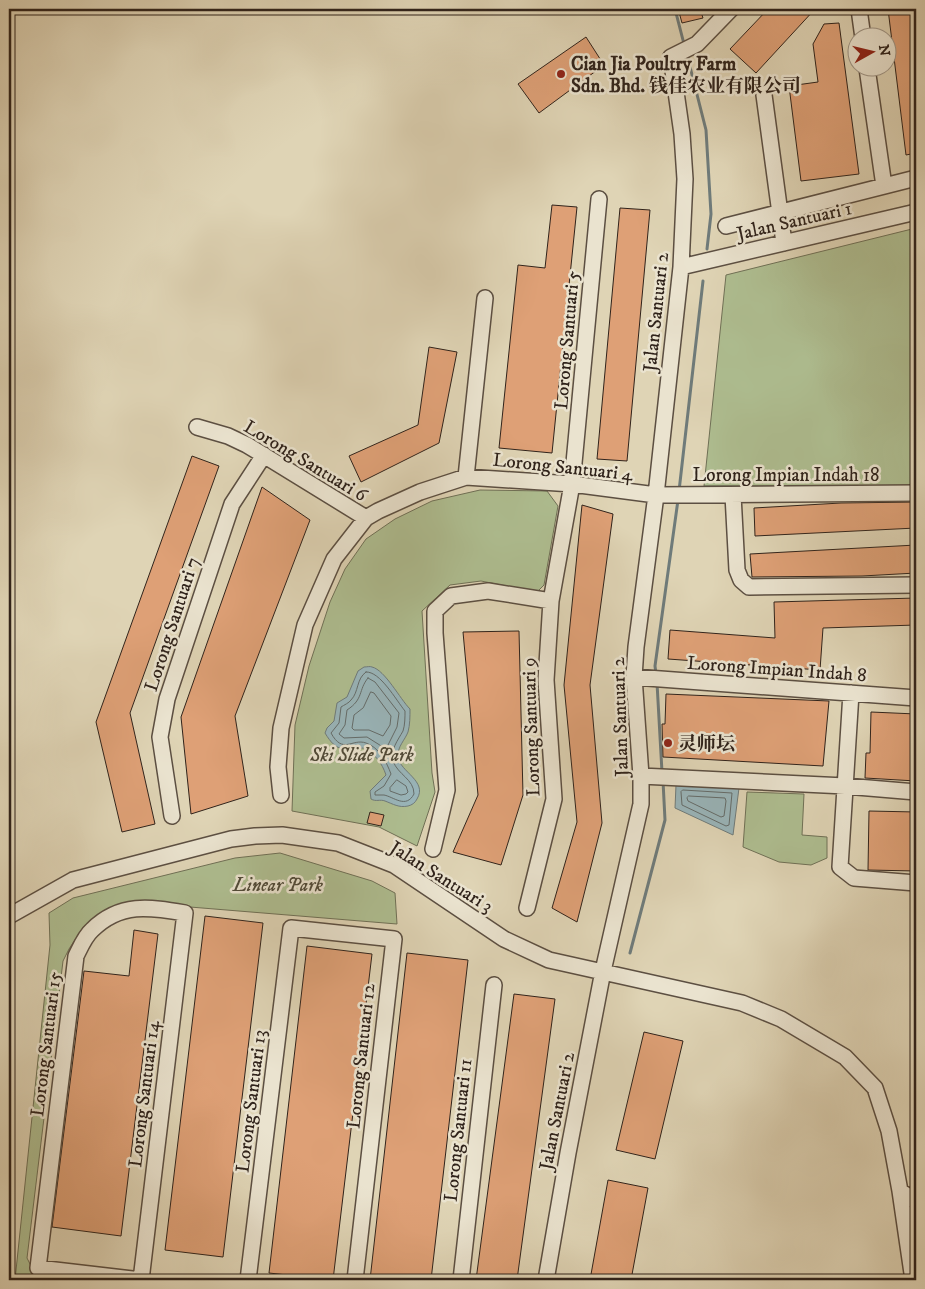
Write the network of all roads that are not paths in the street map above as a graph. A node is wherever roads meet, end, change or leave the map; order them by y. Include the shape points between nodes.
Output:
1 (731, 9) edge
2 (859, 9) edge
3 (862, 28) edge
4 (868, 78) edge
5 (764, 95) dead end
6 (916, 178) edge
7 (884, 186) junction
8 (599, 199) dead end
9 (916, 212) edge
10 (780, 213) junction
11 (726, 226) dead end
12 (784, 243) junction
13 (681, 267) junction
14 (485, 298) dead end
15 (197, 427) dead end
16 (264, 455) junction
17 (660, 465) junction
18 (466, 476) junction
19 (572, 484) junction
20 (634, 492) junction
21 (916, 493) edge
22 (733, 495) junction
23 (656, 496) junction
24 (366, 518) junction
25 (653, 524) junction
26 (916, 585) edge
27 (551, 601) junction
28 (639, 678) junction
29 (851, 693) junction
30 (916, 698) edge
31 (646, 776) junction
32 (844, 786) junction
33 (916, 792) edge
34 (281, 795) dead end
35 (172, 816) dead end
36 (433, 849) dead end
37 (916, 883) edge
38 (527, 908) dead end
39 (186, 912) joint
40 (9, 916) edge
41 (291, 928) joint
42 (603, 971) junction
43 (494, 985) dead end
44 (900, 1191) junction
45 (916, 1201) edge
46 (143, 1280) edge
47 (248, 1280) edge
48 (355, 1280) edge
49 (460, 1280) edge
50 (546, 1280) edge
51 (913, 1280) edge

1 - 13 street, Jalan Santuari 2 via 697,44 675,56 685,179
2 - 3 street
4 - 7 street
5 - 10 street
6 - 7 street
7 - 10 street
8 - 19 street, Lorong Santuari 5
9 - 12 street, Jalan Santuari 1
10 - 11 street
10 - 12 street
12 - 13 street, Jalan Santuari 1
13 - 17 street, Jalan Santuari 2
14 - 18 street, Lorong Santuari 4
15 - 16 street, Lorong Santuari 6 via 228,436
16 - 24 street, Lorong Santuari 6
16 - 35 street, Lorong Santuari 7 via 232,504 167,699 160,737
17 - 20 street via 646,484
17 - 23 street, Jalan Santuari 2
18 - 19 street, Lorong Santuari 4
18 - 24 street, Lorong Santuari 4 via 420,492
19 - 20 street, Lorong Santuari 4
19 - 27 street, Lorong Santuari 9
20 - 23 street, Lorong Santuari 4
20 - 25 street via 644,502
21 - 22 street, Lorong Impian Indah 18
22 - 23 street, Lorong Impian Indah 18
22 - 26 street via 737,570 749,587
23 - 25 street, Jalan Santuari 2
24 - 34 street, Lorong Santuari 4 via 334,559 305,624 281,728 278,767
25 - 28 street, Jalan Santuari 2 via 641,600
27 - 36 street via 488,591 451,596 435,611 447,790
27 - 38 street, Lorong Santuari 9 via 546,680 554,799
28 - 29 street, Lorong Impian Indah 8
28 - 31 street, Jalan Santuari 2
29 - 30 street, Lorong Impian Indah 8
29 - 32 street
31 - 32 street
31 - 42 street, Jalan Santuari 2
32 - 33 street
32 - 37 street via 840,867 854,878
39 - 46 street, Lorong Santuari 14
39 - 46 street, Lorong Santuari 15 via 152,907 118,911 91,930 76,956 38,1268
40 - 42 street, Jalan Santuari 3 via 73,880 231,839 282,835 338,843 394,865 504,939 549,960
41 - 47 street, Lorong Santuari 13
41 - 48 street, Lorong Santuari 12 via 394,939
42 - 44 street, Jalan Santuari 3 via 742,1003 781,1019 845,1057 875,1088 889,1131
42 - 50 street, Jalan Santuari 2
43 - 49 street, Lorong Santuari 11
44 - 45 street
44 - 51 street, Jalan Santuari 3

